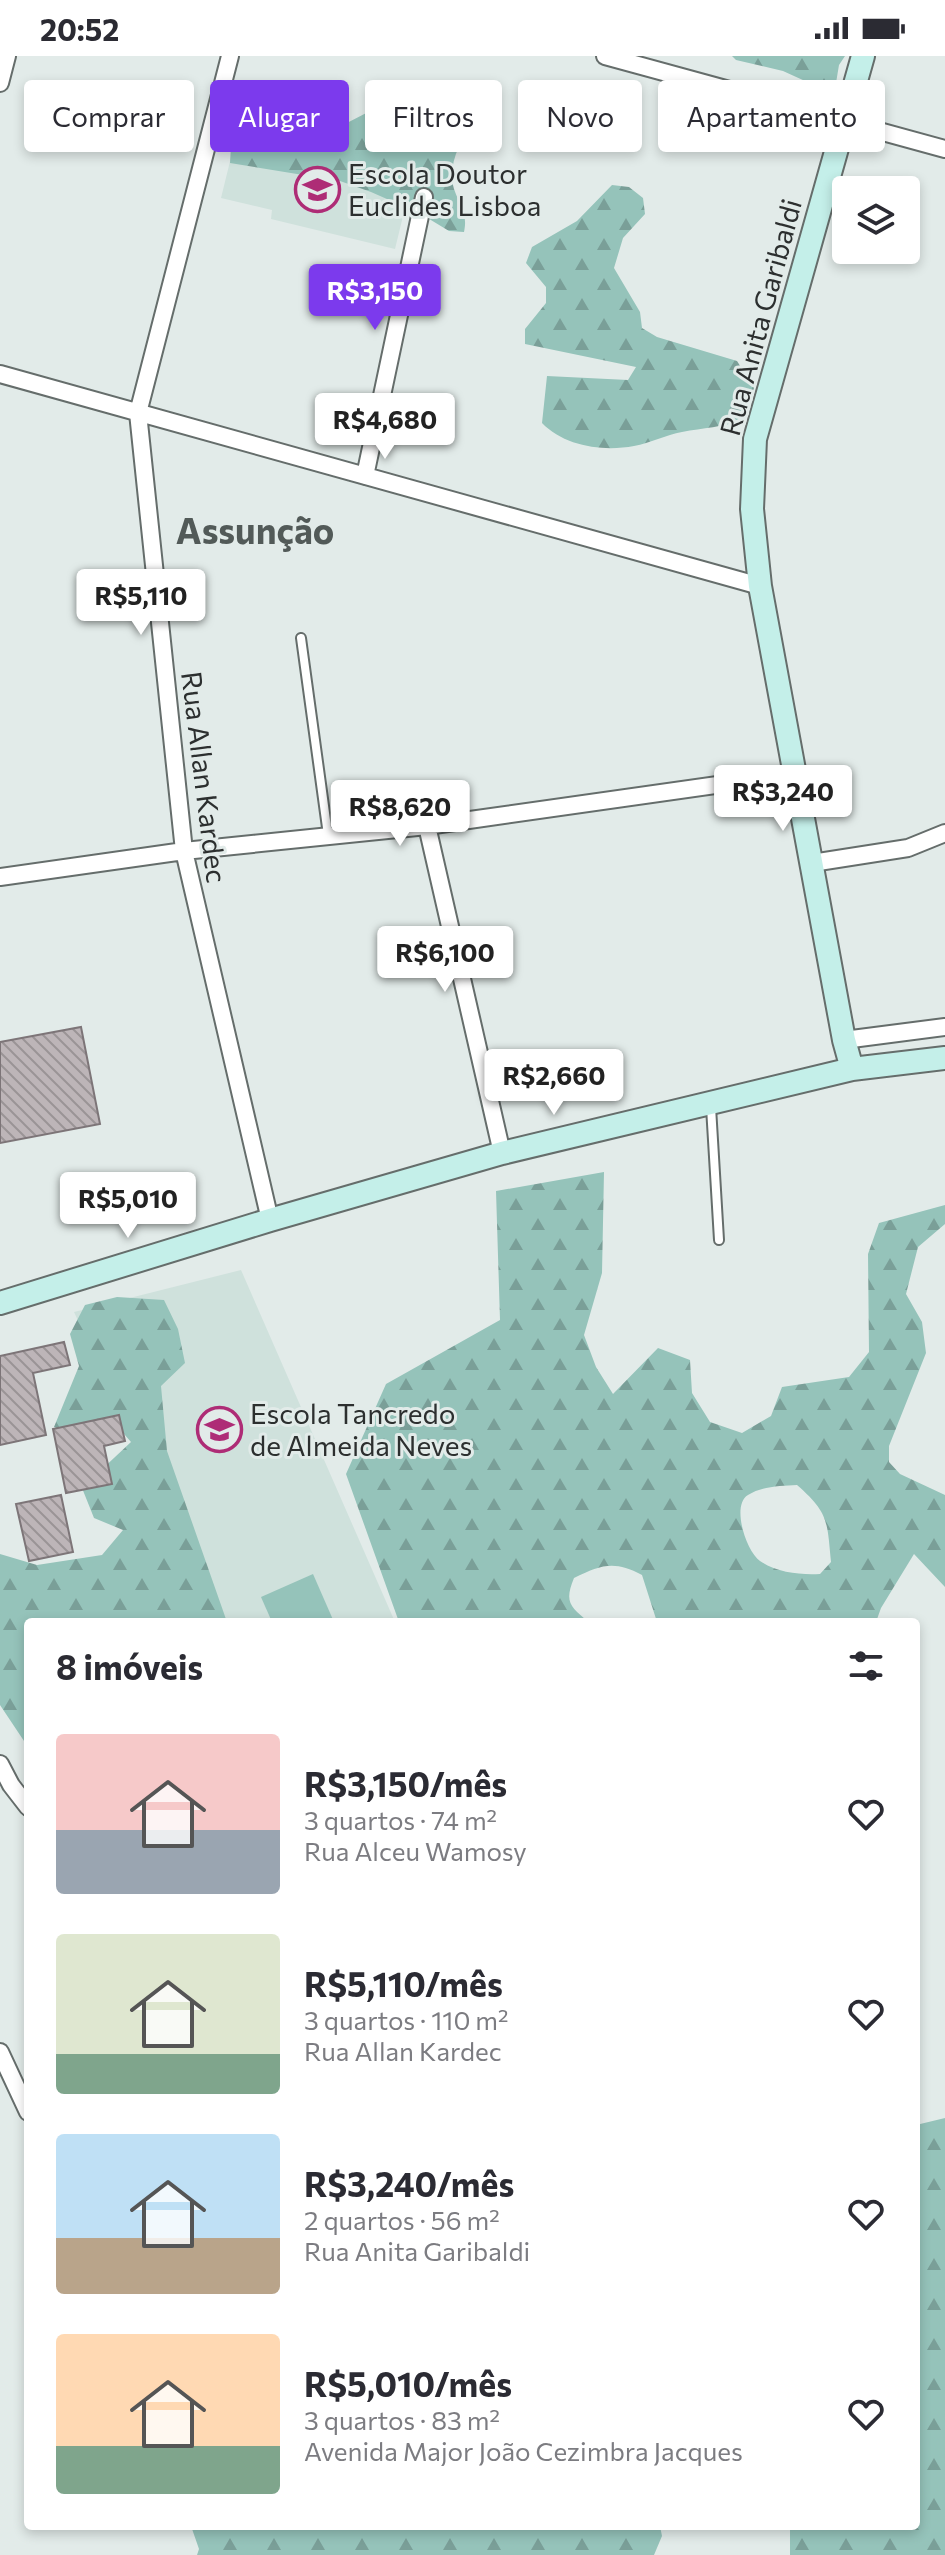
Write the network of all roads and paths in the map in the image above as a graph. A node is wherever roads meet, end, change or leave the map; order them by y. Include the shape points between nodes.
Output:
1 (7, 56) edge
2 (230, 56) edge
3 (605, 56) edge
4 (863, 56) edge
5 (695, 80) edge
6 (856, 80) edge
7 (0, 83) edge
8 (885, 132) edge
9 (945, 149) edge
10 (836, 152) edge
11 (424, 197) dead end
12 (0, 374) edge
13 (138, 413) junction
14 (365, 476) junction
15 (760, 586) junction
16 (301, 638) dead end
17 (794, 774) junction
18 (427, 826) junction
19 (945, 833) edge
20 (328, 835) junction
21 (184, 851) junction
22 (812, 863) junction
23 (0, 877) edge
24 (945, 1027) edge
25 (844, 1040) junction
26 (945, 1058) edge
27 (852, 1069) junction
28 (710, 1102) junction
29 (502, 1153) junction
30 (270, 1220) junction
31 (719, 1240) dead end
32 (0, 1303) edge
33 (0, 1764) edge
34 (24, 1802) edge
35 (0, 2052) edge
36 (24, 2103) edge

1 - 7 street
2 - 13 street, Rua Allan Kardec
3 - 5 street
4 - 6 street, Rua Anita Garibaldi
8 - 9 street
10 - 15 street, Rua Anita Garibaldi via 755,439 752,509
11 - 14 street
12 - 13 street
13 - 14 street
13 - 21 street, Rua Allan Kardec
14 - 15 street
15 - 17 street, Rua Anita Garibaldi
16 - 20 lane
17 - 18 street
17 - 22 street, Rua Anita Garibaldi
18 - 20 street
18 - 29 street
19 - 22 street via 908,848
20 - 21 street
21 - 23 street
21 - 30 street, Rua Allan Kardec
22 - 25 street, Rua Anita Garibaldi
24 - 25 street
25 - 27 street, Rua Anita Garibaldi
26 - 27 street
27 - 28 street
28 - 29 street
28 - 31 lane
29 - 30 street
30 - 32 street
33 - 34 street
35 - 36 street

